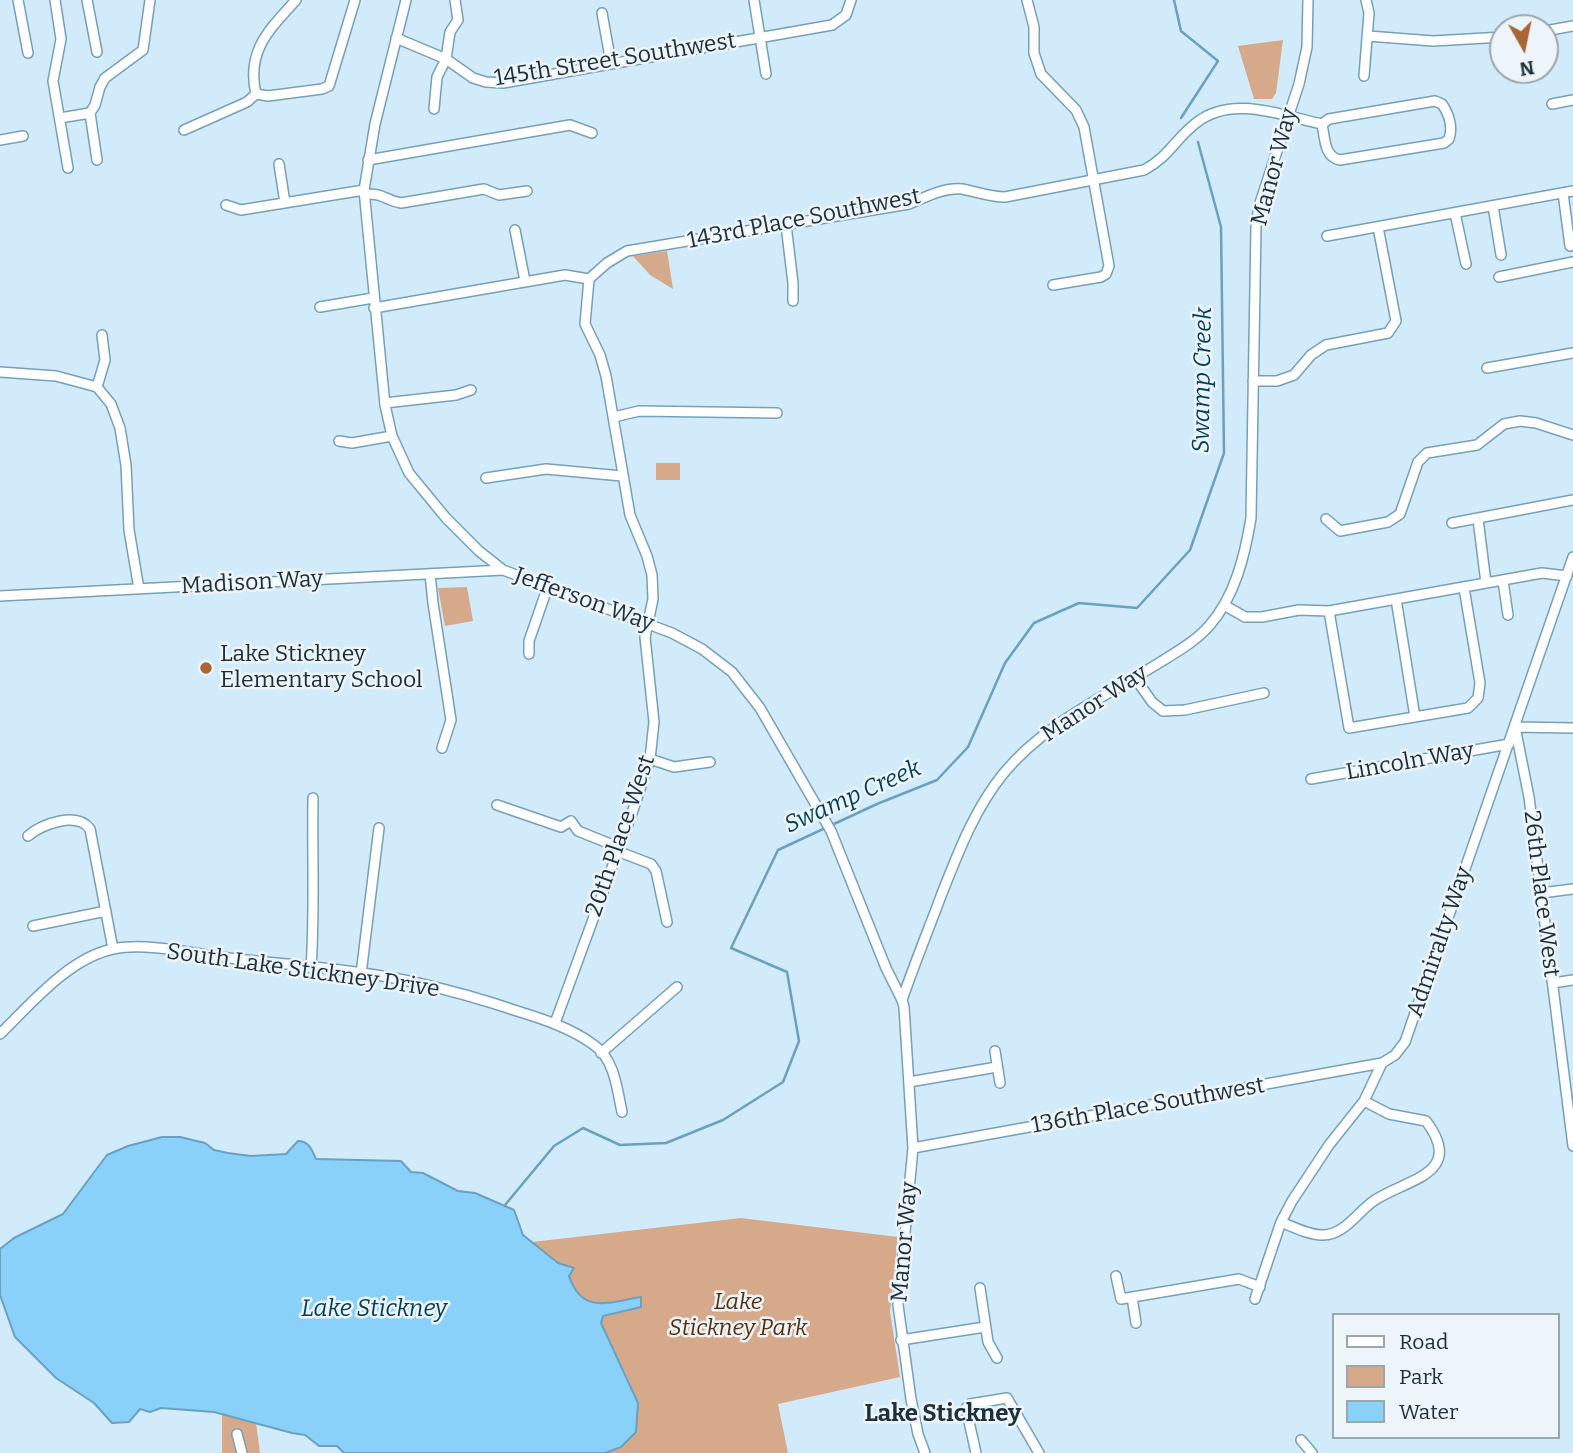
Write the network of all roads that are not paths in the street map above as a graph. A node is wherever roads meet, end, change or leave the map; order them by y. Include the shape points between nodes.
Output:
1 (18, 0) edge
2 (55, 0) edge
3 (87, 0) edge
4 (150, 0) edge
5 (296, 0) edge
6 (355, 0) edge
7 (406, 0) edge
8 (455, 0) edge
9 (754, 0) edge
10 (851, 0) edge
11 (1027, 0) edge
12 (1308, 0) edge
13 (1366, 0) edge
14 (602, 13) dead end
15 (1367, 36) junction
16 (760, 37) junction
17 (397, 38) junction
18 (1489, 38) edge
19 (97, 52) dead end
20 (28, 53) dead end
21 (446, 59) junction
22 (611, 63) junction
23 (766, 74) dead end
24 (1364, 76) dead end
25 (256, 94) junction
26 (1573, 100) edge
27 (1552, 104) dead end
28 (434, 109) dead end
29 (90, 113) junction
30 (1287, 117) junction
31 (60, 118) junction
32 (1322, 124) junction
33 (184, 130) dead end
34 (592, 133) dead end
35 (23, 136) dead end
36 (0, 140) edge
37 (97, 160) dead end
38 (368, 160) junction
39 (279, 164) dead end
40 (68, 168) dead end
41 (1094, 181) junction
42 (527, 191) dead end
43 (364, 192) junction
44 (1568, 192) edge
45 (285, 203) junction
46 (226, 205) dead end
47 (1493, 206) junction
48 (1455, 213) junction
49 (786, 225) junction
50 (1378, 227) junction
51 (515, 230) dead end
52 (1327, 236) dead end
53 (1570, 246) dead end
54 (1501, 255) dead end
55 (1573, 262) edge
56 (1466, 264) dead end
57 (1499, 277) dead end
58 (589, 278) junction
59 (525, 281) junction
60 (1053, 285) dead end
61 (793, 301) dead end
62 (373, 303) junction
63 (320, 307) dead end
64 (102, 335) dead end
65 (1573, 353) edge
66 (1487, 368) dead end
67 (0, 372) edge
68 (1253, 382) junction
69 (97, 387) junction
70 (471, 390) dead end
71 (385, 404) junction
72 (777, 413) dead end
73 (614, 417) junction
74 (1573, 435) edge
75 (392, 436) junction
76 (339, 440) dead end
77 (622, 476) junction
78 (486, 478) dead end
79 (1573, 500) edge
80 (1326, 519) dead end
81 (1478, 519) junction
82 (1452, 523) dead end
83 (1573, 557) edge
84 (503, 570) junction
85 (430, 574) junction
86 (1567, 576) junction
87 (1503, 581) junction
88 (1486, 583) junction
89 (548, 586) junction
90 (1464, 588) junction
91 (139, 589) junction
92 (0, 596) edge
93 (1396, 599) junction
94 (1224, 606) junction
95 (1329, 611) junction
96 (1508, 615) dead end
97 (648, 624) junction
98 (529, 654) dead end
99 (1135, 677) junction
100 (1264, 693) dead end
101 (1415, 717) junction
102 (1515, 727) junction
103 (1573, 728) edge
104 (1509, 744) junction
105 (442, 748) dead end
106 (650, 759) junction
107 (710, 762) dead end
108 (1311, 779) dead end
109 (313, 798) dead end
110 (497, 805) dead end
111 (379, 828) dead end
112 (29, 836) dead end
113 (618, 849) junction
114 (1573, 889) edge
115 (1541, 893) junction
116 (106, 911) junction
117 (667, 922) dead end
118 (33, 926) dead end
119 (113, 949) junction
120 (311, 968) junction
121 (361, 974) junction
122 (1573, 980) edge
123 (1553, 983) junction
124 (677, 987) dead end
125 (902, 1000) junction
126 (555, 1023) junction
127 (0, 1034) edge
128 (995, 1051) dead end
129 (601, 1053) junction
130 (1382, 1063) junction
131 (997, 1067) junction
132 (909, 1082) junction
133 (1000, 1083) dead end
134 (1364, 1101) junction
135 (622, 1112) dead end
136 (1573, 1146) edge
137 (913, 1149) junction
138 (1281, 1222) junction
139 (1116, 1276) dead end
140 (1260, 1287) junction
141 (979, 1288) dead end
142 (1132, 1297) junction
143 (1255, 1299) dead end
144 (1136, 1323) dead end
145 (985, 1327) junction
146 (901, 1340) junction
147 (997, 1358) dead end
148 (237, 1434) dead end
149 (1301, 1440) dead end
150 (242, 1453) edge
151 (925, 1453) edge
152 (976, 1453) edge
153 (1039, 1453) edge
154 (1312, 1453) edge

1 - 20 street
2 - 31 street via 61,39 53,81
3 - 19 street
4 - 29 street via 143,50 105,78
5 - 25 street via 254,58
6 - 25 street via 328,86
7 - 17 street, Jefferson Way
8 - 21 street via 458,20 450,32
9 - 16 street
10 - 16 street, 145th Street Southwest via 846,15 832,24
11 - 41 street via 1041,74 1076,110 1084,127
12 - 30 street, Manor Way via 1307,47
13 - 15 street
14 - 22 street
15 - 18 street via 1433,41
15 - 24 street
16 - 22 street, 145th Street Southwest
16 - 23 street
17 - 21 street, 145th Street Southwest
17 - 38 street, Jefferson Way
21 - 22 street, 145th Street Southwest via 473,78 503,83
21 - 28 street via 437,77
25 - 33 street
26 - 27 street
29 - 31 street
29 - 37 street
30 - 32 street, 143rd Place Southwest
30 - 41 street, 143rd Place Southwest via 1245,108 1217,113 1198,121 1161,161 1144,170
30 - 68 street, Manor Way via 1256,227
31 - 40 street
32 - 32 street, 143rd Place Southwest via 1329,154 1340,160 1444,143 1450,139 1451,126 1448,112 1435,101 1329,119
34 - 38 street via 570,125
35 - 36 street
38 - 43 street, Jefferson Way
39 - 45 street
41 - 49 street, 143rd Place Southwest via 1005,197 959,189 909,204
41 - 60 street via 1108,269 1101,277
42 - 43 street via 499,195 484,189 401,203
43 - 45 street
43 - 62 street, Jefferson Way
44 - 47 street
44 - 53 street
45 - 46 street via 241,210
47 - 48 street
47 - 54 street
48 - 50 street
48 - 56 street
49 - 58 street, 143rd Place Southwest via 627,251
49 - 61 street
50 - 52 street
50 - 68 street via 1395,321 1388,333 1326,345 1294,375 1277,382
51 - 59 street
55 - 57 street
58 - 59 street via 565,275
58 - 73 street, 20th Place West via 585,324 600,355
59 - 62 street
62 - 63 street
62 - 71 street, Jefferson Way
64 - 69 street via 105,360
65 - 66 street
67 - 69 street via 56,376
68 - 94 street, Manor Way via 1251,518 1247,545
69 - 91 street via 111,404 120,428
70 - 71 street
71 - 75 street, Jefferson Way
72 - 73 street via 639,411
73 - 77 street, 20th Place West
74 - 80 street via 1536,423 1504,425 1477,445 1427,453 1418,462 1400,514 1388,522 1340,531
75 - 76 street via 352,443
75 - 84 street, Jefferson Way via 425,494
77 - 78 street via 546,469
77 - 97 street, 20th Place West via 629,515 652,575
79 - 81 street
81 - 82 street
81 - 88 street
83 - 86 street, Admiralty Way
84 - 85 street, Madison Way
84 - 89 street, Jefferson Way
85 - 91 street, Madison Way
85 - 105 street via 450,720
86 - 87 street via 1542,573
86 - 102 street, Admiralty Way
87 - 88 street
87 - 96 street
88 - 90 street
89 - 97 street, Jefferson Way
89 - 98 street
90 - 93 street
90 - 101 street via 1478,698 1468,708
91 - 92 street, Madison Way
93 - 95 street
93 - 101 street
94 - 95 street via 1245,617
94 - 99 street, Manor Way via 1189,644
95 - 101 street via 1349,728
97 - 106 street, 20th Place West via 645,657 654,722
97 - 125 street, Jefferson Way via 702,649 732,672 760,708 831,831
99 - 100 street via 1163,711
99 - 125 street, Manor Way via 1065,719 1027,748 1003,774 968,827
102 - 103 street
102 - 104 street, Admiralty Way
102 - 115 street, 26th Place West
104 - 108 street, Lincoln Way
104 - 130 street, Admiralty Way via 1414,1020 1405,1042
106 - 107 street via 674,767
106 - 113 street, 20th Place West
109 - 120 street
110 - 113 street via 561,827 571,821 578,831
111 - 121 street
112 - 116 street via 40,827 79,819 85,822
113 - 117 street via 651,864 656,871
113 - 126 street, 20th Place West
114 - 115 street
115 - 123 street, 26th Place West
116 - 118 street
116 - 119 street
119 - 120 street, South Lake Stickney Drive via 158,949
119 - 127 street, South Lake Stickney Drive via 71,968
120 - 121 street, South Lake Stickney Drive
121 - 126 street, South Lake Stickney Drive via 409,981
122 - 123 street
123 - 136 street, 26th Place West
124 - 129 street
125 - 132 street, Manor Way
126 - 129 street, South Lake Stickney Drive
128 - 131 street
129 - 135 street, South Lake Stickney Drive via 611,1066
130 - 134 street, Admiralty Way
130 - 137 street, 136th Place Southwest
131 - 132 street
131 - 133 street
132 - 137 street, Manor Way
134 - 138 street, Admiralty Way via 1329,1145
134 - 138 street via 1389,1114 1426,1121 1438,1144 1433,1168 1424,1177 1372,1201 1337,1231 1323,1236
137 - 146 street, Manor Way via 898,1305
138 - 140 street, Admiralty Way
139 - 142 street via 1121,1299
140 - 142 street via 1240,1279
140 - 143 street, Admiralty Way
141 - 145 street
142 - 144 street
145 - 146 street
145 - 147 street
146 - 151 street, Manor Way
148 - 150 street
149 - 154 street
152 - 153 street via 966,1408 1007,1398

